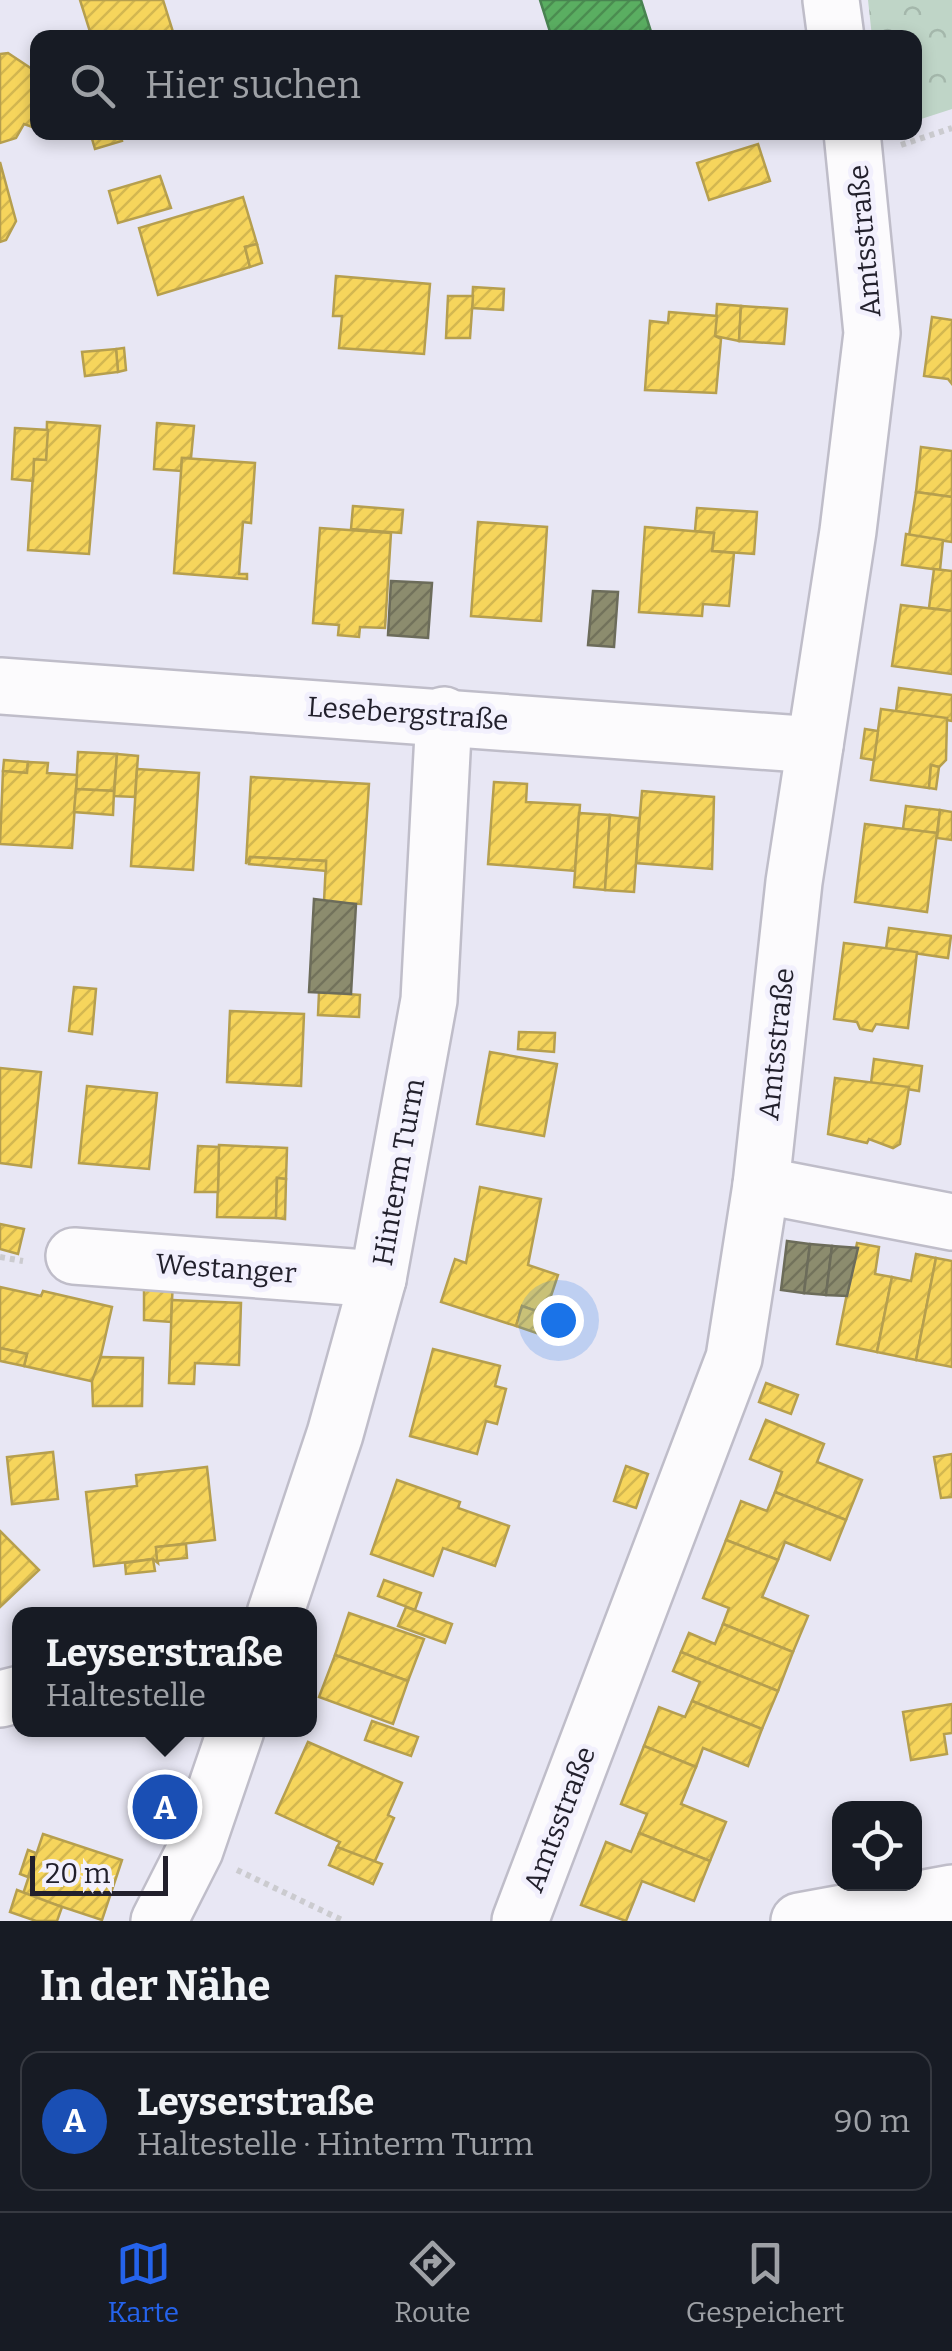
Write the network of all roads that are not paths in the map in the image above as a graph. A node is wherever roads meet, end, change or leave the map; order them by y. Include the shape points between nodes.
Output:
1 (832, 0) edge
2 (835, 30) edge
3 (853, 140) edge
4 (0, 686) edge
5 (444, 714) junction
6 (815, 745) junction
7 (761, 1184) junction
8 (952, 1222) edge
9 (74, 1256) dead end
10 (378, 1279) junction
11 (277, 1607) edge
12 (234, 1737) edge
13 (952, 1893) edge
14 (159, 1921) edge
15 (520, 1921) edge
16 (799, 1921) edge

1 - 2 street
3 - 6 street, Amtsstraße via 872,333
4 - 5 street, Lesebergstraße
5 - 6 street, Lesebergstraße
5 - 10 street, Hinterm Turm via 430,1000
6 - 7 street, Amtsstraße
7 - 8 street
7 - 15 street, Amtsstraße via 734,1358
9 - 10 street, Westanger
10 - 11 street, Hinterm Turm
12 - 14 street via 196,1850
13 - 16 street

